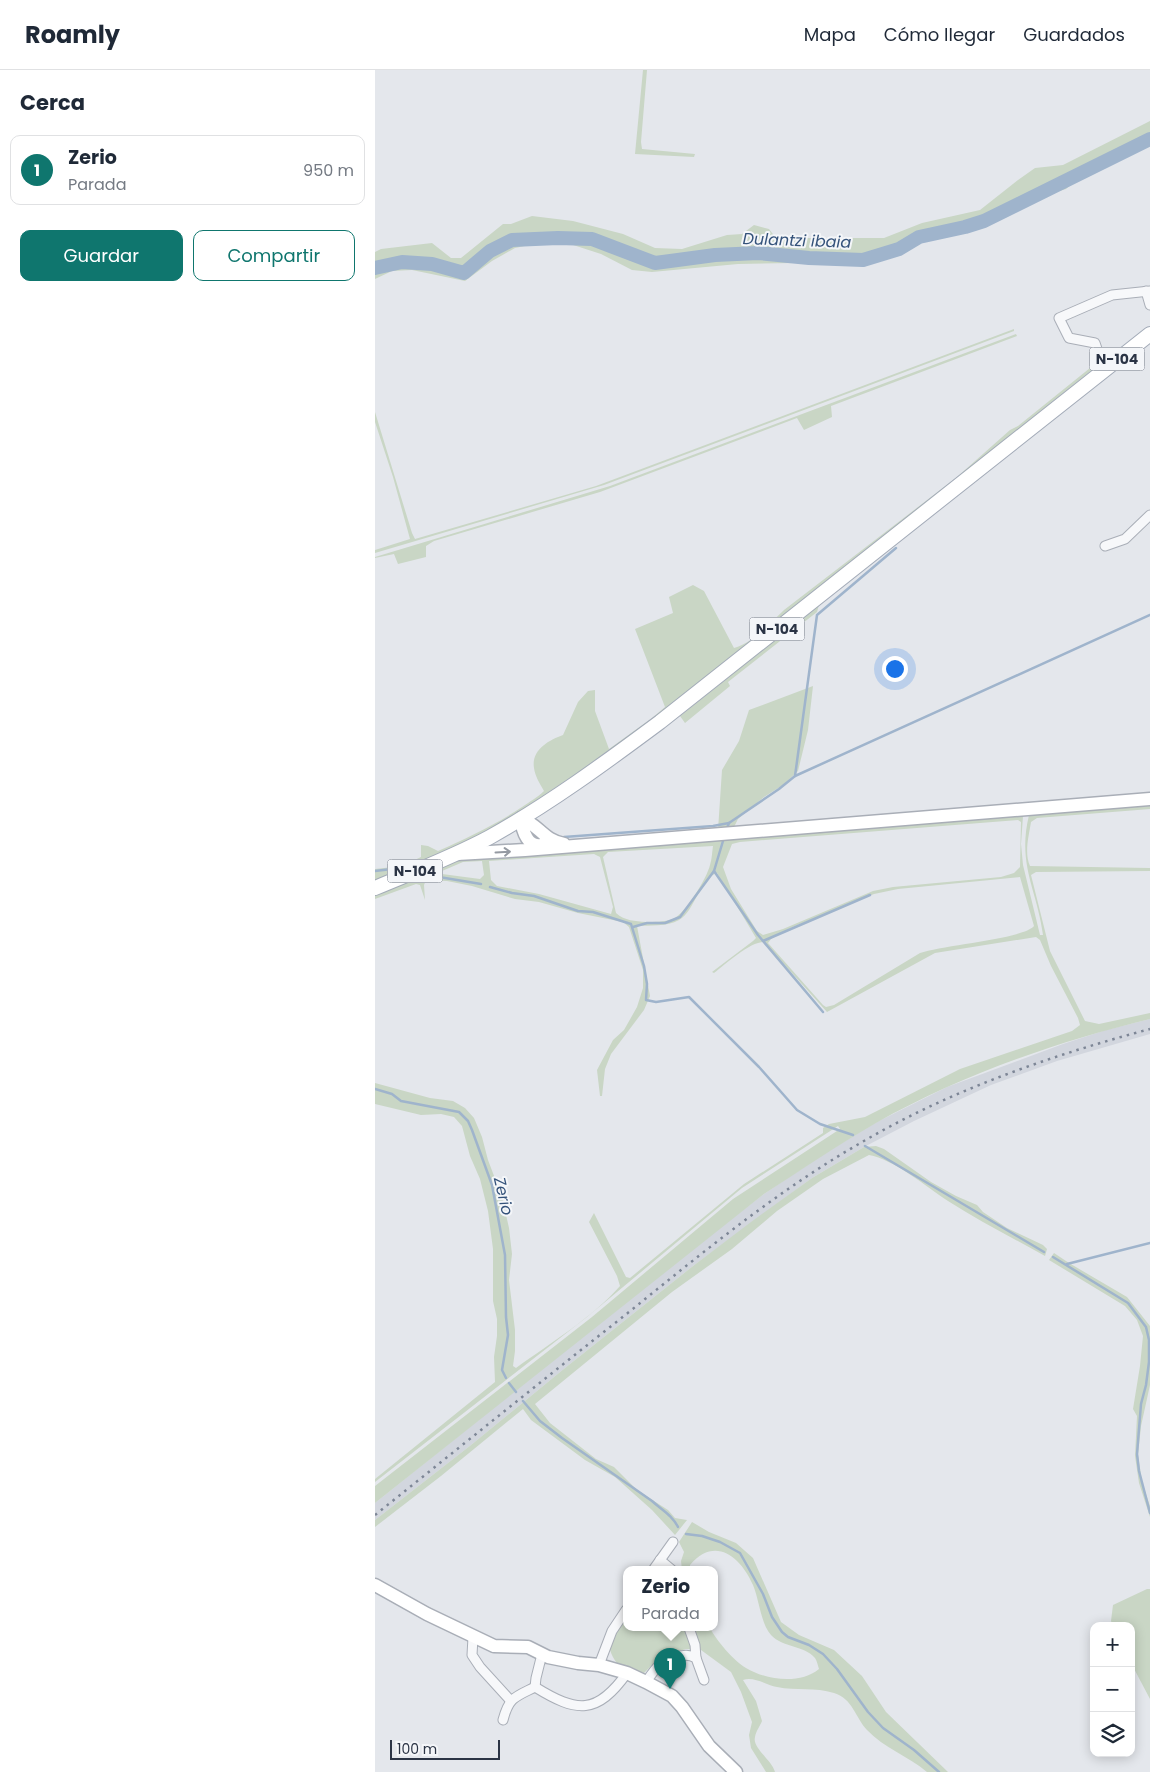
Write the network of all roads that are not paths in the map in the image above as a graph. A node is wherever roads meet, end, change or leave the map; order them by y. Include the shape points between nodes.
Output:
1 (1148, 291) edge
2 (1150, 305) edge
3 (1150, 334) edge
4 (1104, 370) junction
5 (1150, 515) edge
6 (1105, 546) dead end
7 (1150, 799) edge
8 (540, 806) junction
9 (521, 818) junction
10 (542, 840) junction
11 (455, 854) junction
12 (375, 888) edge
13 (673, 1542) dead end
14 (659, 1560) junction
15 (655, 1566) edge
16 (667, 1566) edge
17 (375, 1586) edge
18 (623, 1615) edge
19 (690, 1631) edge
20 (473, 1637) junction
21 (542, 1654) junction
22 (696, 1658) junction
23 (599, 1665) junction
24 (627, 1673) junction
25 (704, 1680) dead end
26 (646, 1682) junction
27 (535, 1687) junction
28 (510, 1700) junction
29 (503, 1720) dead end
30 (736, 1772) edge

1 - 2 street
1 - 4 street via 1112,295 1059,318 1069,338 1095,343
3 - 4 main road, N-104
4 - 8 main road, N-104 via 660,722
5 - 6 street via 1125,539
7 - 10 street via 574,845
8 - 9 main road, N-104
8 - 10 street
9 - 10 street
9 - 11 main road, N-104
11 -> 10 street
11 - 12 main road, N-104
13 - 14 street
14 - 15 street
14 - 16 street
17 - 20 street
18 - 23 street
19 - 22 street
20 - 21 street via 494,1646 528,1647
20 - 28 street via 472,1655
21 - 23 street
21 - 27 street
22 - 25 street
22 - 26 street via 689,1655 666,1659 656,1666
23 - 24 street
24 - 26 street
24 - 27 street via 617,1687 586,1707 568,1705
26 - 30 street via 672,1696 709,1746
27 - 28 street
28 - 29 street

